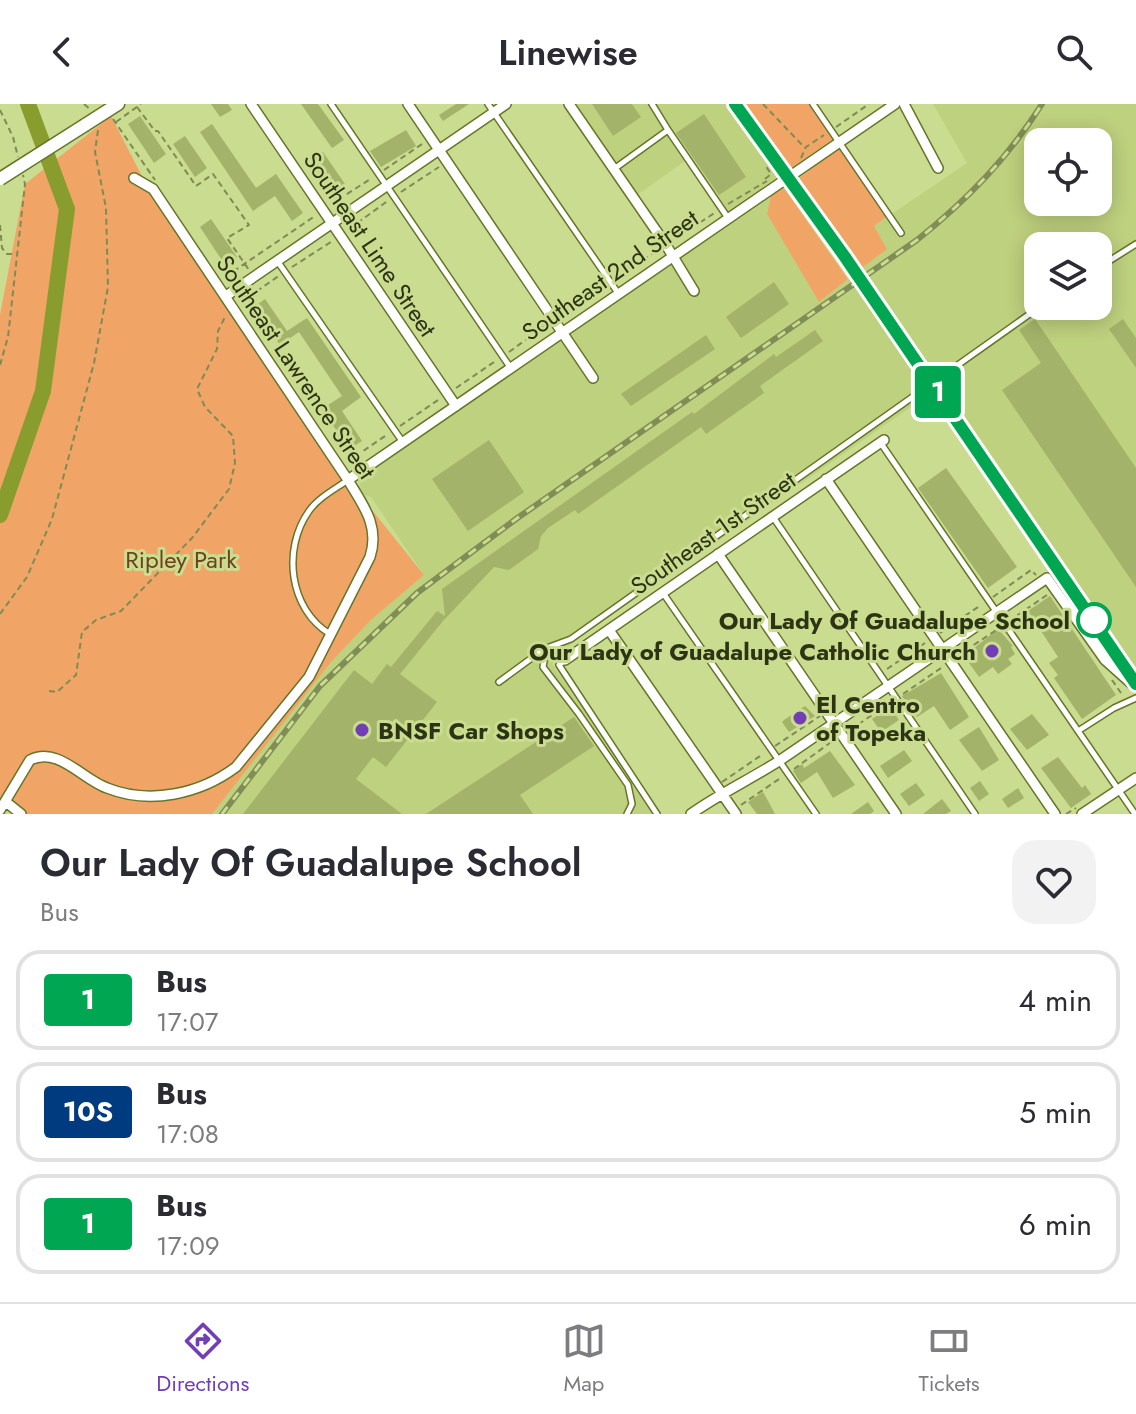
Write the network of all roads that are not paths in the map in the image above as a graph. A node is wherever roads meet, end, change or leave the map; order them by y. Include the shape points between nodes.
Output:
1 (118, 104) edge
2 (251, 104) edge
3 (331, 104) edge
4 (408, 104) edge
5 (506, 104) edge
6 (569, 104) edge
7 (652, 104) edge
8 (735, 104) edge
9 (813, 104) edge
10 (895, 104) edge
11 (904, 104) edge
12 (491, 108) edge
13 (668, 130) junction
14 (840, 141) junction
15 (439, 150) junction
16 (938, 168) dead end
17 (614, 169) junction
18 (134, 178) dead end
19 (0, 179) edge
20 (386, 186) junction
21 (728, 218) junction
22 (332, 223) junction
23 (901, 233) dead end
24 (1136, 244) edge
25 (673, 255) junction
26 (1112, 259) edge
27 (278, 260) junction
28 (694, 291) dead end
29 (619, 294) junction
30 (226, 296) junction
31 (1024, 318) edge
32 (562, 333) junction
33 (510, 368) junction
34 (593, 378) dead end
35 (456, 406) junction
36 (882, 441) joint
37 (403, 442) junction
38 (826, 479) junction
39 (348, 480) junction
40 (772, 517) junction
41 (718, 554) junction
42 (663, 593) junction
43 (997, 613) junction
44 (609, 630) junction
45 (330, 634) junction
46 (557, 644) junction
47 (942, 649) junction
48 (565, 660) joint
49 (499, 682) dead end
50 (888, 686) junction
51 (1136, 686) edge
52 (1136, 698) edge
53 (833, 723) junction
54 (1078, 731) junction
55 (779, 761) junction
56 (1136, 778) edge
57 (1118, 790) junction
58 (722, 793) junction
59 (3, 806) edge
60 (21, 814) edge
61 (627, 814) edge
62 (657, 814) edge
63 (691, 814) edge
64 (736, 814) edge
65 (816, 814) edge
66 (896, 814) edge
67 (975, 814) edge
68 (1055, 814) edge
69 (1082, 814) edge
70 (1135, 814) edge

1 - 19 main road, bridge
2 - 22 street, Southeast Lime Street
3 - 20 lane
4 - 15 street
5 - 12 street
6 - 17 street
7 - 13 lane
8 - 51 main road, bridge
9 - 14 lane
10 - 14 street, Southeast 2nd Street
11 - 16 street
12 - 15 street
12 - 29 lane
13 - 17 lane
13 - 21 lane
14 - 21 street, Southeast 2nd Street
14 - 23 lane
15 - 20 street
15 - 32 street
17 - 25 street
18 - 30 street, Southeast Lawrence Street via 153,189
20 - 22 street
20 - 33 lane
21 - 25 street, Southeast 2nd Street
22 - 27 street
22 - 35 street, Southeast Lime Street
24 - 26 lane
25 - 28 street
25 - 29 street, Southeast 2nd Street
27 - 30 street
27 - 37 lane
29 - 32 street, Southeast 2nd Street
30 - 39 street, Southeast Lawrence Street
31 - 46 lane
32 - 33 street, Southeast 2nd Street
32 - 34 street
33 - 35 street, Southeast 2nd Street
35 - 37 street, Southeast 2nd Street
36 - 38 street, Southeast 1st Street
36 - 43 lane
37 - 39 street, Southeast 2nd Street
38 - 40 street, Southeast 1st Street
38 - 47 street
39 - 45 street, Southeast Lawrence Street via 369,514 374,538 370,557
39 - 45 lane via 311,507 294,542 300,600 310,618
40 - 41 street, Southeast 1st Street
40 - 50 lane
41 - 42 street, Southeast 1st Street
41 - 53 street
42 - 44 street, Southeast 1st Street
42 - 55 lane
43 - 47 street
43 - 51 street via 1047,578 1105,660
43 - 54 lane
44 - 48 street, Southeast 1st Street
44 - 58 street
45 - 59 street via 302,686 236,767 214,782 181,793 124,793 42,755 30,760
46 - 49 lane
46 - 61 lane via 545,656 543,667 628,785 632,804
47 - 50 street
47 - 68 street
48 - 62 lane via 559,665
50 - 53 street
50 - 67 lane
52 - 54 lane
53 - 55 street
53 - 66 street
54 - 57 lane
55 - 58 street
55 - 65 lane
56 - 57 street
57 - 69 street
57 - 70 lane
58 - 63 street
58 - 64 street
59 - 60 street

